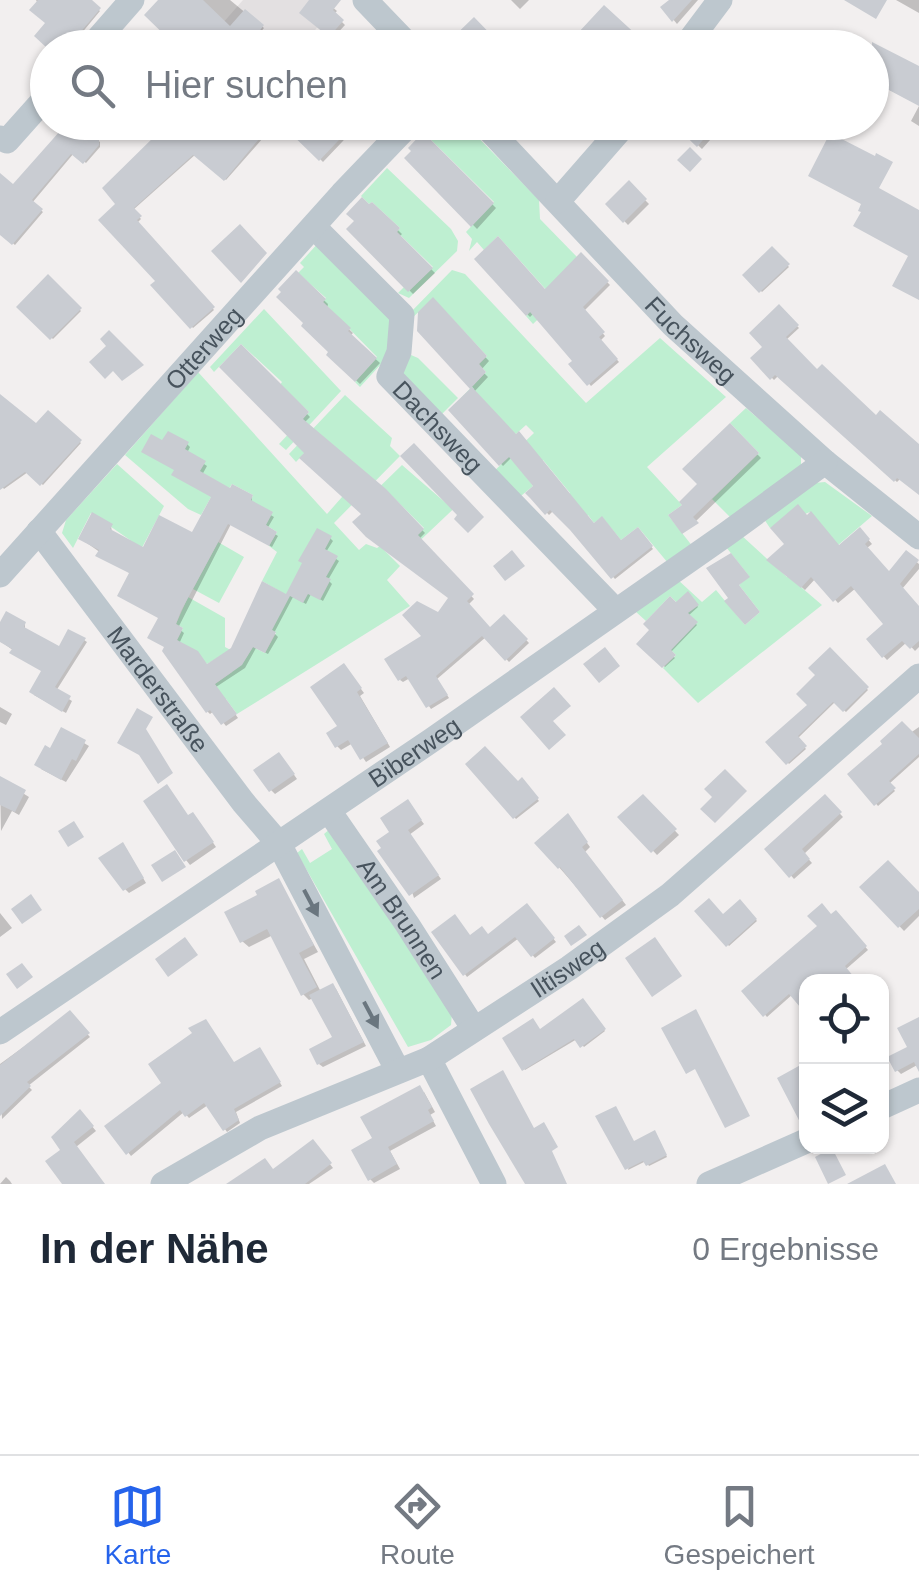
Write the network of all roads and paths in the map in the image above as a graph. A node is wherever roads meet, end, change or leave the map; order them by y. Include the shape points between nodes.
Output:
1 (132, 0) edge
2 (365, 0) edge
3 (720, 0) edge
4 (106, 30) edge
5 (394, 30) edge
6 (698, 30) edge
7 (30, 116) edge
8 (0, 138) edge
9 (394, 140) edge
10 (499, 140) edge
11 (611, 140) edge
12 (558, 201) junction
13 (314, 227) junction
14 (824, 462) junction
15 (39, 532) junction
16 (919, 537) edge
17 (0, 576) edge
18 (615, 610) junction
19 (919, 676) edge
20 (329, 811) junction
21 (279, 844) junction
22 (474, 1029) junction
23 (0, 1032) edge
24 (429, 1059) junction
25 (398, 1071) junction
26 (919, 1090) edge
27 (889, 1105) edge
28 (799, 1145) edge
29 (163, 1184) edge
30 (494, 1184) edge
31 (709, 1184) edge

1 - 4 street
2 - 5 street
3 - 6 street
7 - 8 street via 8,141
9 - 13 street, Otterweg
10 - 12 street, Fuchsweg
11 - 12 street
12 - 14 street, Fuchsweg via 673,324
13 - 15 street, Otterweg
13 - 18 street, Dachsweg via 402,315 389,376
14 - 16 street, Fuchsweg
14 - 18 street, Biberweg
15 - 17 street, Otterweg
15 - 21 street, Marderstraße
18 - 20 street, Biberweg
19 - 22 street, Iltisweg via 670,895
20 - 21 street, Biberweg
20 - 22 street, Am Brunnen
21 - 23 street, Biberweg
21 -> 25 street
22 - 24 street, Iltisweg
24 - 25 street, Iltisweg
24 - 30 street
25 - 29 street, Iltisweg via 260,1128
26 - 27 street
28 - 31 street

